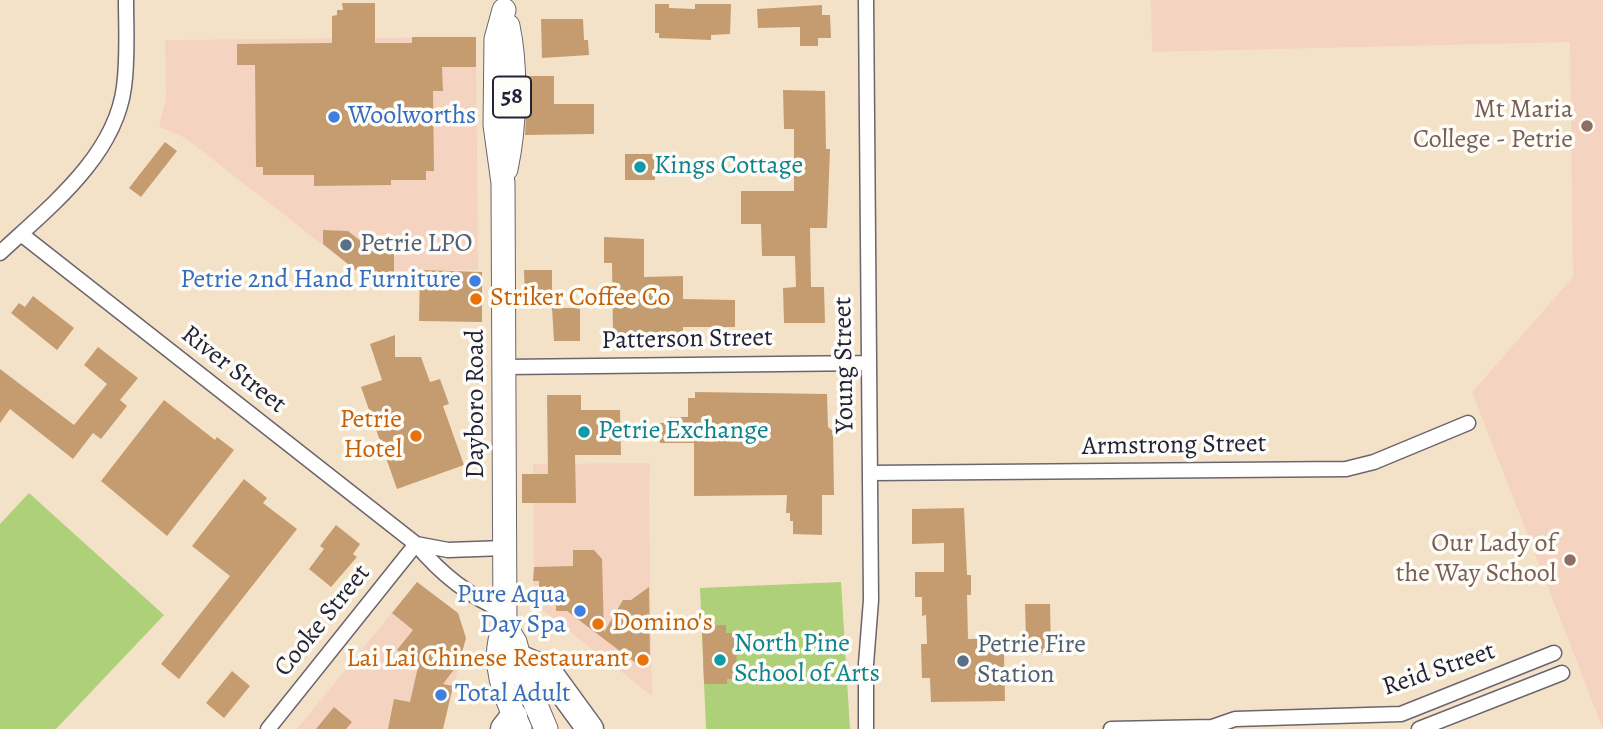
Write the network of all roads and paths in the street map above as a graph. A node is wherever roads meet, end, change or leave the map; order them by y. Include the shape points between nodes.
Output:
1 (126, 0) edge
2 (866, 0) edge
3 (504, 5) edge
4 (21, 234) junction
5 (0, 253) edge
6 (869, 363) junction
7 (506, 368) junction
8 (1468, 423) dead end
9 (871, 473) junction
10 (416, 544) junction
11 (505, 548) junction
12 (505, 618) junction
13 (1554, 653) dead end
14 (519, 658) junction
15 (1562, 673) dead end
16 (512, 725) edge
17 (1214, 728) edge
18 (268, 729) edge
19 (546, 729) edge
20 (590, 729) edge
21 (866, 729) edge
22 (1111, 729) edge
23 (1419, 729) edge

1 - 4 street via 124,89 116,119 87,167
2 - 6 street, Young Street
3 - 7 main road, Dayboro Road / 58 via 512,43 513,139 503,183
4 - 5 street
4 - 10 street, River Street
6 - 7 street, Patterson Street
6 - 9 street, Young Street
7 - 11 main road, Dayboro Road / 58
8 - 9 street, Armstrong Street via 1346,469
9 - 21 street, Young Street
10 - 11 street, River Street via 448,550
10 - 12 street, River Street via 431,563
10 - 18 street, Cooke Street
11 - 12 main road, Dayboro Road / 58
12 - 14 main road, Dayboro Road / 58
12 - 16 main road, Dayboro Road / 58 via 496,643
13 - 17 street, Reid Street via 1401,714 1235,719
14 - 19 main road, Dayboro Road / 58
14 - 20 highway via 547,670
15 - 23 street, Reid Street
17 - 22 street, Reid Street

